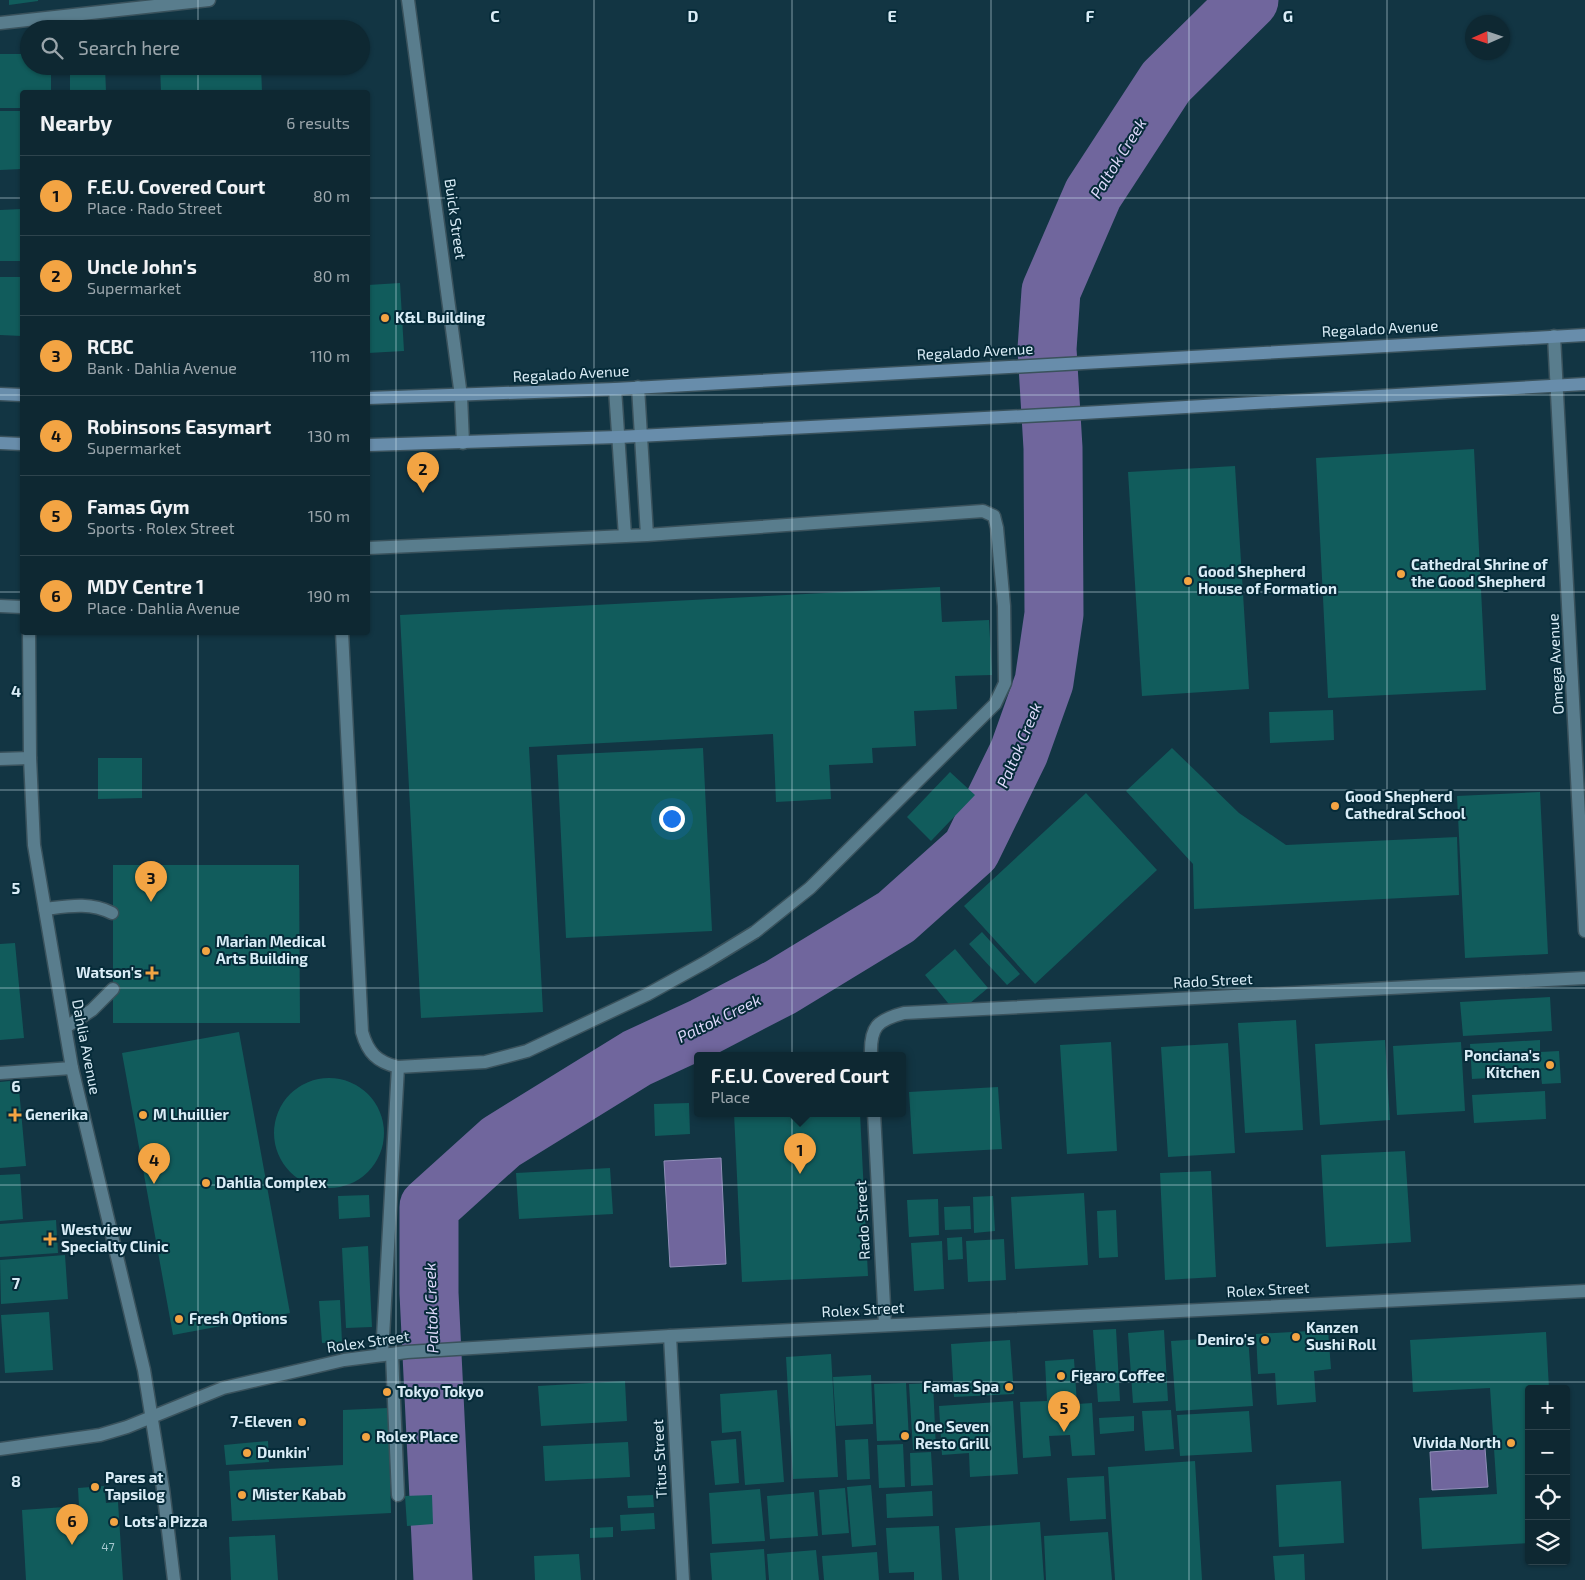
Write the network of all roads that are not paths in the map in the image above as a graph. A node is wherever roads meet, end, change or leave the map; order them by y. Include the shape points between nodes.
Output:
1 (209, 0) edge
2 (408, 0) edge
3 (27, 20) edge
4 (20, 21) edge
5 (0, 23) edge
6 (1585, 335) edge
7 (1554, 336) junction
8 (1585, 384) edge
9 (1558, 386) junction
10 (638, 387) junction
11 (615, 389) junction
12 (0, 394) edge
13 (20, 395) edge
14 (461, 396) junction
15 (370, 398) edge
16 (641, 435) junction
17 (618, 437) junction
18 (0, 443) edge
19 (464, 443) junction
20 (20, 444) edge
21 (370, 445) edge
22 (647, 535) junction
23 (625, 536) junction
24 (370, 548) edge
25 (0, 606) edge
26 (20, 607) edge
27 (29, 635) edge
28 (342, 635) edge
29 (30, 758) junction
30 (0, 759) edge
31 (45, 909) junction
32 (112, 913) dead end
33 (1585, 931) edge
34 (1585, 978) edge
35 (112, 989) dead end
36 (66, 1027) junction
37 (871, 1052) edge
38 (398, 1067) junction
39 (72, 1068) junction
40 (0, 1073) edge
41 (874, 1117) edge
42 (1585, 1291) edge
43 (885, 1325) junction
44 (670, 1336) junction
45 (387, 1355) junction
46 (152, 1416) junction
47 (0, 1449) edge
48 (398, 1495) dead end
49 (174, 1580) edge
50 (683, 1580) edge

1 - 3 street
2 - 14 street, Buick Street
4 - 5 street
6 - 7 main road, Regalado Avenue
7 - 9 street, Omega Avenue
7 - 10 main road, Regalado Avenue
8 - 9 main road
9 - 16 main road
9 - 33 street, Omega Avenue
10 - 11 main road, Regalado Avenue
10 - 16 street
11 - 14 main road, Regalado Avenue
11 - 17 street
12 - 13 main road
14 - 15 main road, Regalado Avenue
14 - 19 street, Buick Street
16 - 17 main road
16 - 22 street
17 - 19 main road
17 - 23 street
18 - 20 main road
19 - 21 main road
22 - 23 street
22 - 38 street via 984,511 994,516 997,528 1004,606 1005,683 995,704 810,888 755,932 648,994 527,1051 484,1062
23 - 24 street
25 - 26 street
27 - 29 street, Dahlia Avenue
28 - 38 street via 362,1032 373,1056 384,1064
29 - 30 street
29 - 31 street, Dahlia Avenue via 34,845
31 - 32 street via 86,904
31 - 36 street, Dahlia Avenue
34 - 37 street, Rado Street via 904,1013 886,1017 876,1025
35 - 36 street via 92,1010
36 - 39 street, Dahlia Avenue
38 - 45 street
39 - 40 street
39 - 46 street, Dahlia Avenue via 144,1370
41 - 43 street, Rado Street
42 - 43 street, Rolex Street
43 - 44 street, Rolex Street
44 - 45 street, Rolex Street
44 - 50 street, Titus Street
45 - 46 street, Rolex Street via 344,1360 222,1388
45 - 48 street
46 - 47 street, Rolex Street via 100,1435
46 - 49 street, Dahlia Avenue

